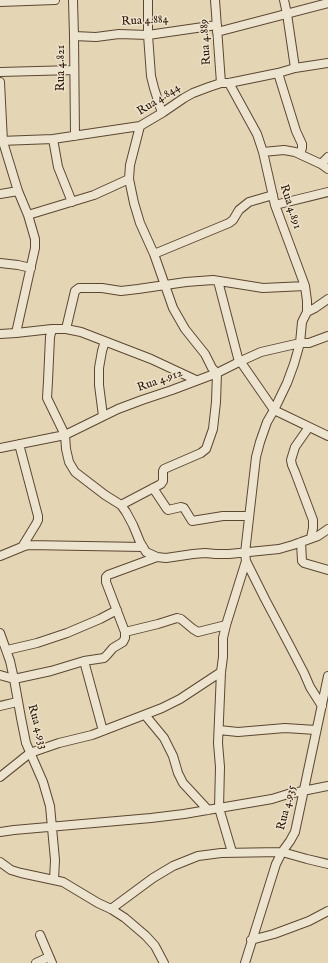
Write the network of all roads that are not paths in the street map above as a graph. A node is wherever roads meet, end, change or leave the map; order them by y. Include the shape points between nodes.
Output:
1 (55, 0) edge
2 (72, 0) edge
3 (148, 0) edge
4 (215, 0) edge
5 (284, 0) edge
6 (0, 2) edge
7 (328, 3) edge
8 (287, 14) junction
9 (217, 28) junction
10 (148, 35) junction
11 (74, 36) junction
12 (328, 63) edge
13 (295, 68) junction
14 (74, 70) junction
15 (0, 72) edge
16 (278, 73) junction
17 (0, 82) edge
18 (225, 83) junction
19 (162, 113) junction
20 (140, 126) junction
21 (75, 136) junction
22 (53, 140) junction
23 (2, 142) edge
24 (263, 152) junction
25 (300, 154) junction
26 (328, 157) edge
27 (324, 167) edge
28 (129, 179) junction
29 (18, 191) junction
30 (328, 192) edge
31 (0, 194) edge
32 (273, 195) junction
33 (72, 202) junction
34 (275, 205) junction
35 (28, 215) junction
36 (154, 254) junction
37 (0, 263) edge
38 (31, 268) junction
39 (218, 281) junction
40 (164, 286) junction
41 (305, 286) junction
42 (328, 299) edge
43 (307, 312) junction
44 (52, 329) junction
45 (66, 329) junction
46 (16, 333) junction
47 (0, 334) edge
48 (328, 336) edge
49 (105, 342) junction
50 (300, 343) junction
51 (241, 361) junction
52 (217, 373) junction
53 (196, 380) junction
54 (274, 410) junction
55 (104, 416) junction
56 (309, 427) junction
57 (65, 435) junction
58 (328, 436) edge
59 (19, 444) junction
60 (0, 448) edge
61 (153, 488) junction
62 (121, 505) junction
63 (249, 516) junction
64 (328, 529) edge
65 (311, 538) junction
66 (301, 542) junction
67 (22, 546) junction
68 (143, 547) junction
69 (0, 556) edge
70 (246, 557) junction
71 (157, 558) junction
72 (328, 570) edge
73 (117, 610) junction
74 (226, 625) junction
75 (125, 632) junction
76 (0, 633) edge
77 (6, 650) junction
78 (84, 661) junction
79 (221, 672) junction
80 (0, 675) edge
81 (328, 676) edge
82 (14, 678) junction
83 (324, 700) edge
84 (18, 702) junction
85 (0, 706) edge
86 (145, 715) junction
87 (219, 730) junction
88 (316, 730) junction
89 (103, 731) junction
90 (30, 753) junction
91 (0, 777) edge
92 (328, 786) edge
93 (304, 791) junction
94 (219, 808) junction
95 (208, 810) junction
96 (52, 827) junction
97 (0, 832) edge
98 (232, 852) junction
99 (282, 852) junction
100 (0, 862) edge
101 (328, 864) edge
102 (54, 880) junction
103 (111, 909) junction
104 (328, 911) edge
105 (40, 935) dead end
106 (251, 940) junction
107 (50, 960) edge
108 (36, 963) edge
109 (164, 963) edge
110 (245, 963) edge

1 - 6 street
2 - 11 street, Rua 4.821
3 - 10 street
4 - 9 street, Rua 4.889
5 - 8 street
7 - 8 street, Rua 4.884
8 - 9 street, Rua 4.884
8 - 13 street
9 - 10 street, Rua 4.884
9 - 18 street, Rua 4.889
10 - 11 street, Rua 4.884
10 - 19 street via 151,76
11 - 14 street, Rua 4.821
12 - 13 street, Rua 4.844
13 - 16 street, Rua 4.844
14 - 15 street
14 - 21 street, Rua 4.821
16 - 18 street, Rua 4.844
16 - 25 street via 302,144
17 - 23 street
18 - 19 street, Rua 4.844 via 192,93
18 - 24 street, Rua 4.891 via 257,134
19 - 20 street, Rua 4.844
20 - 21 street, Rua 4.844
20 - 28 street
21 - 22 street, Rua 4.844
22 - 23 street, Rua 4.844
22 - 33 street via 58,167
23 - 29 street
24 - 25 street via 284,150
24 - 32 street, Rua 4.891
25 - 27 street
26 - 27 street
28 - 33 street
28 - 36 street via 140,223
29 - 31 street
29 - 35 street
30 - 34 street
32 - 34 street, Rua 4.891
32 - 36 street via 249,202 229,223
33 - 35 street
34 - 41 street, Rua 4.891
35 - 38 street via 35,248
36 - 40 street
37 - 38 street
38 - 46 street
39 - 40 street
39 - 41 street via 263,288
39 - 51 street via 238,358
40 - 45 street via 121,290 79,288 75,291
40 - 52 street via 185,329
41 - 43 street, Rua 4.891
42 - 43 street
43 - 50 street, Rua 4.891 via 302,322
44 - 45 street
44 - 46 street
44 - 57 street via 48,398
45 - 49 street
46 - 47 street
48 - 50 street, Rua 4.912 via 309,343
49 - 53 street via 151,359
49 - 55 street via 99,379
50 - 51 street, Rua 4.912 via 262,352
50 - 54 street, Rua 4.891 via 287,383
51 - 52 street, Rua 4.912
51 - 54 street
52 - 53 street, Rua 4.912
52 - 61 street via 213,429 206,449 164,469 163,481
53 - 55 street, Rua 4.912
54 - 56 street
54 - 63 street, Rua 4.891 via 267,422 256,457
55 - 57 street, Rua 4.912
56 - 58 street
56 - 65 street via 295,447 291,460 312,520 314,528
57 - 59 street, Rua 4.912
57 - 62 street via 69,462 76,472
59 - 60 street, Rua 4.912
59 - 67 street via 38,516
61 - 62 street
61 - 63 street via 168,510 184,508 192,521 224,516
62 - 68 street
63 - 70 street, Rua 4.891
64 - 65 street
65 - 66 street
66 - 70 street
66 - 72 street via 304,563
67 - 68 street
67 - 69 street
68 - 71 street via 146,552
70 - 71 street via 205,553
70 - 74 street, Rua 4.891
70 - 83 street via 310,687
71 - 73 street via 108,575 106,580
73 - 75 street
73 - 77 street via 67,633
74 - 75 street via 198,632 177,618
74 - 79 street, Rua 4.891
75 - 78 street via 123,642 104,658
76 - 77 street, Rua 4.933
77 - 82 street, Rua 4.933
78 - 82 street
78 - 89 street
79 - 86 street via 180,699
79 - 87 street, Rua 4.891
80 - 82 street
81 - 83 street, Rua 4.935
82 - 84 street, Rua 4.933
83 - 88 street, Rua 4.935
84 - 85 street
84 - 90 street, Rua 4.933
86 - 89 street
86 - 95 street via 164,738 183,783
87 - 88 street
87 - 94 street, Rua 4.891
88 - 93 street, Rua 4.935
89 - 90 street
90 - 91 street
90 - 96 street, Rua 4.933 via 43,782 50,806
92 - 93 street
93 - 94 street
93 - 99 street, Rua 4.935 via 295,832
94 - 95 street
94 - 98 street, Rua 4.891
95 - 96 street
96 - 97 street
96 - 102 street, Rua 4.933
98 - 99 street
98 - 103 street via 198,856 173,866
99 - 101 street
99 - 106 street, Rua 4.935
100 - 102 street via 11,870
102 - 103 street via 63,882
103 - 109 street via 146,936
104 - 106 street via 309,921
105 - 107 street
106 - 110 street, Rua 4.935
107 - 108 street

